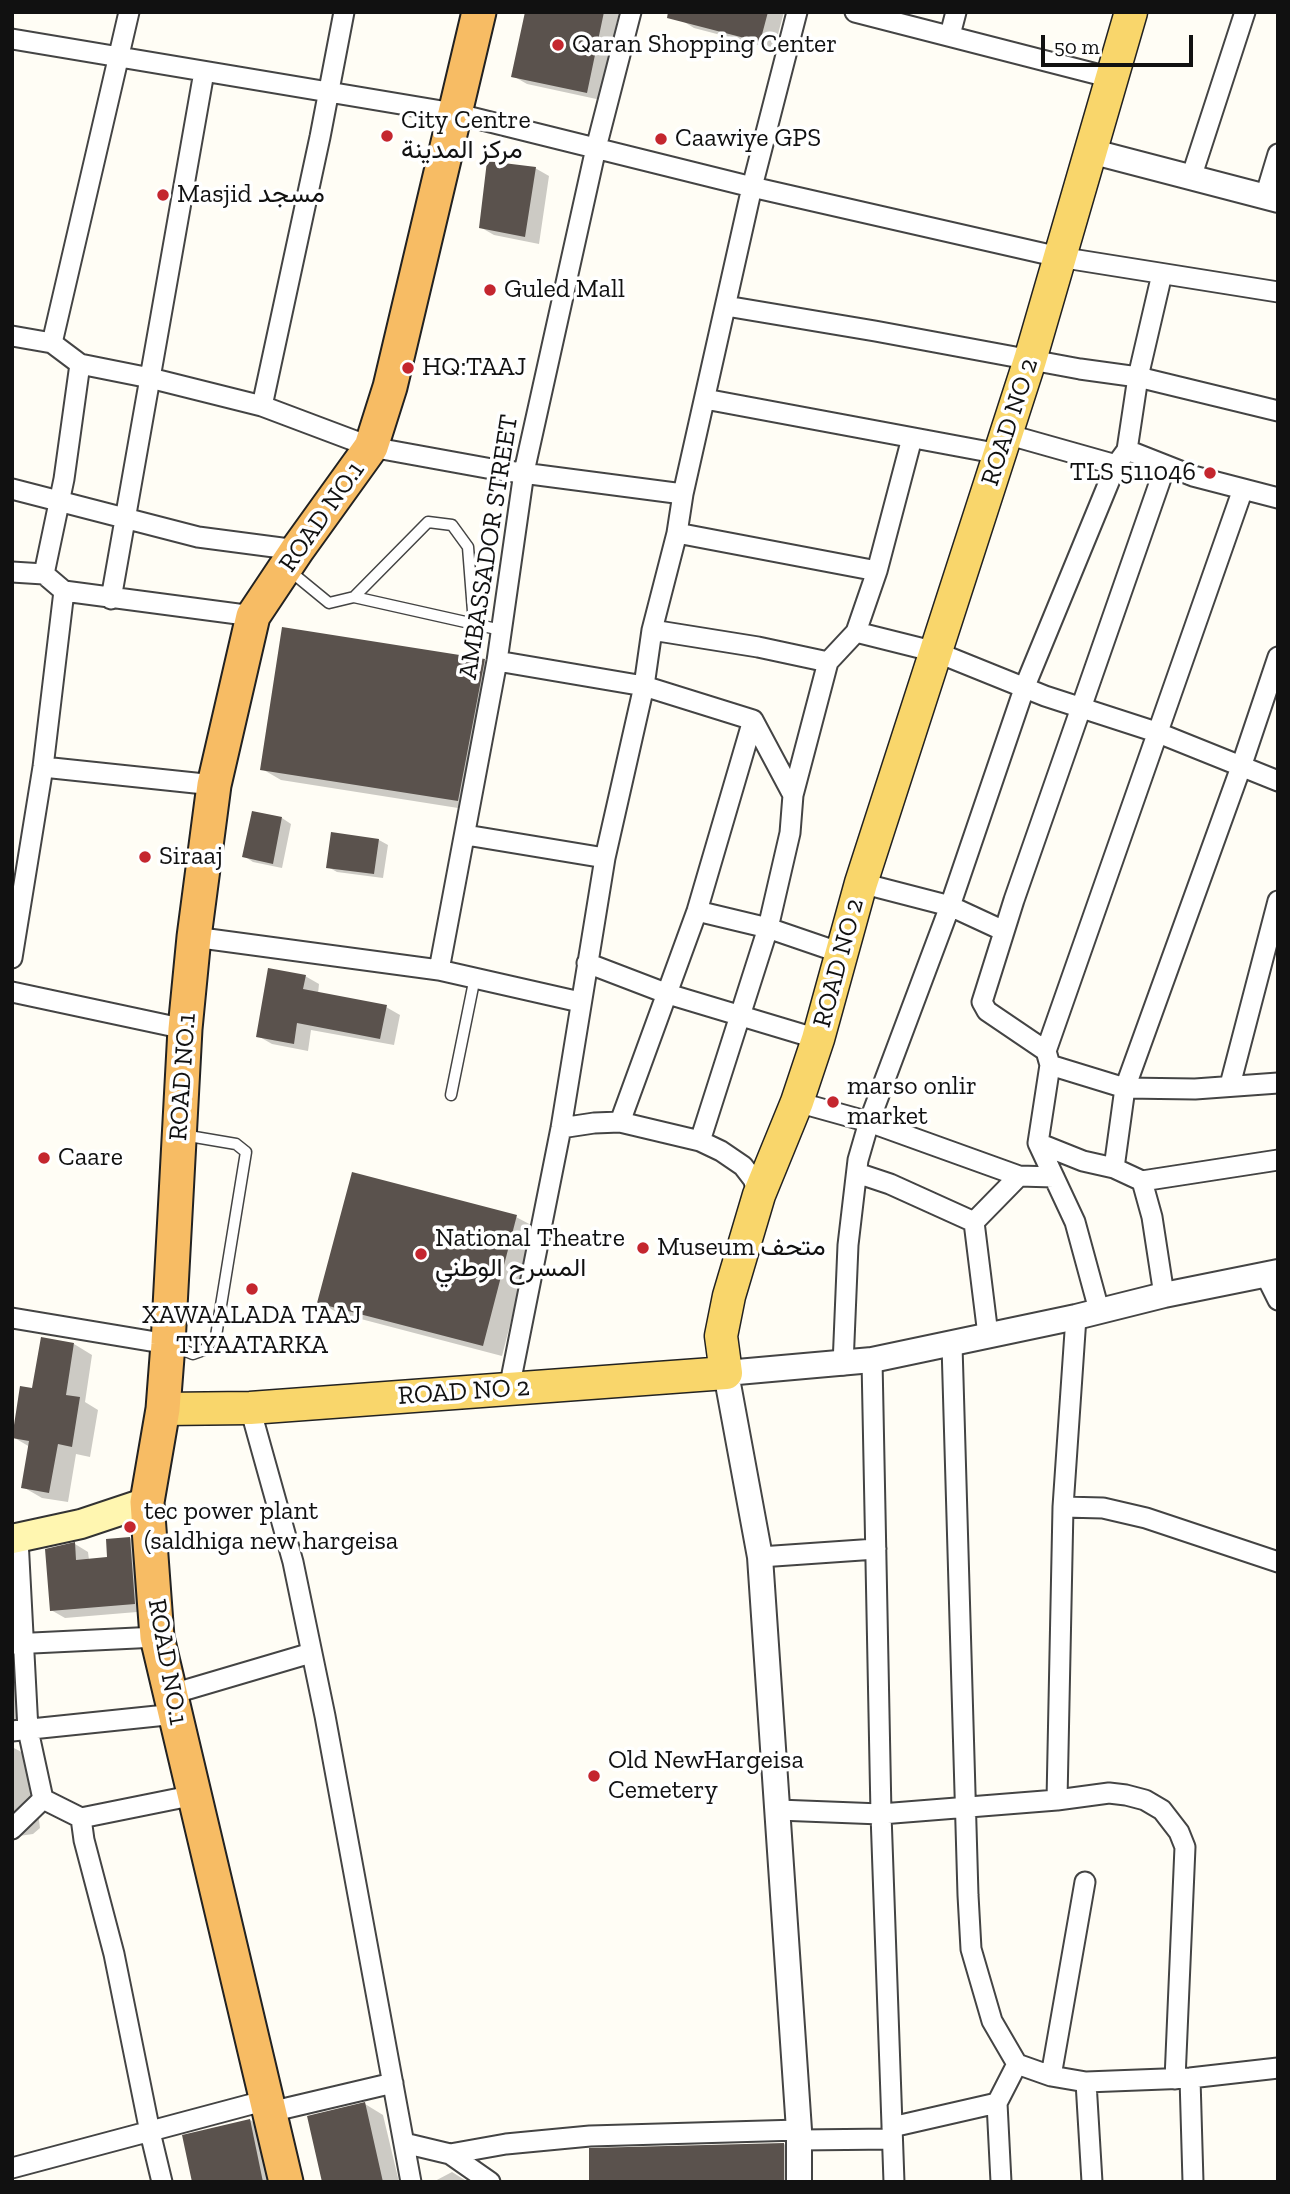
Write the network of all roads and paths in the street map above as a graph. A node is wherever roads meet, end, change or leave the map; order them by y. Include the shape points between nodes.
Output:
1 (129, 12) edge
2 (344, 12) edge
3 (479, 12) edge
4 (631, 12) edge
5 (797, 12) edge
6 (855, 12) edge
7 (956, 12) edge
8 (1131, 12) edge
9 (1244, 12) edge
10 (950, 35) junction
11 (12, 39) edge
12 (119, 56) junction
13 (204, 72) junction
14 (1112, 78) junction
15 (330, 91) junction
16 (454, 113) junction
17 (596, 148) junction
18 (1090, 151) junction
19 (1278, 154) edge
20 (1191, 178) junction
21 (752, 187) junction
22 (1271, 199) edge
23 (1059, 257) junction
24 (1162, 274) junction
25 (1278, 292) edge
26 (726, 306) junction
27 (12, 336) edge
28 (52, 343) junction
29 (1030, 360) junction
30 (80, 364) junction
31 (1138, 377) junction
32 (150, 378) junction
33 (705, 399) junction
34 (262, 406) junction
35 (1278, 411) edge
36 (912, 438) junction
37 (1003, 444) junction
38 (371, 447) junction
39 (1122, 458) junction
40 (1165, 467) junction
41 (524, 472) junction
42 (12, 489) edge
43 (1243, 489) junction
44 (683, 494) junction
45 (1278, 497) edge
46 (58, 501) junction
47 (126, 519) junction
48 (677, 533) junction
49 (291, 559) junction
50 (877, 571) junction
51 (12, 572) edge
52 (44, 574) junction
53 (64, 591) junction
54 (354, 597) junction
55 (111, 599) junction
56 (253, 616) junction
57 (474, 624) junction
58 (501, 630) junction
59 (652, 630) junction
60 (856, 632) junction
61 (936, 652) junction
62 (1278, 657) edge
63 (497, 661) junction
64 (828, 662) junction
65 (644, 686) junction
66 (1025, 686) junction
67 (1082, 708) junction
68 (753, 720) junction
69 (1156, 732) junction
70 (43, 767) junction
71 (1241, 767) junction
72 (1278, 781) edge
73 (214, 785) junction
74 (793, 795) junction
75 (466, 835) junction
76 (606, 859) junction
77 (861, 883) junction
78 (1278, 901) edge
79 (950, 906) junction
80 (697, 911) junction
81 (768, 928) junction
82 (1004, 931) junction
83 (194, 937) junction
84 (841, 953) junction
85 (12, 958) edge
86 (587, 963) junction
87 (439, 970) junction
88 (475, 976) junction
89 (12, 992) edge
90 (668, 994) junction
91 (580, 1002) junction
92 (741, 1017) junction
93 (185, 1029) junction
94 (818, 1040) junction
95 (1048, 1058) junction
96 (1278, 1083) edge
97 (1230, 1085) junction
98 (1125, 1088) junction
99 (451, 1095) dead end
100 (797, 1102) junction
101 (620, 1122) junction
102 (869, 1122) junction
103 (561, 1128) junction
104 (180, 1135) junction
105 (700, 1141) junction
106 (1038, 1143) junction
107 (1278, 1160) edge
108 (1114, 1168) junction
109 (857, 1173) junction
110 (1019, 1175) junction
111 (1054, 1177) junction
112 (1142, 1181) junction
113 (759, 1195) junction
114 (974, 1222) junction
115 (1271, 1273) edge
116 (1164, 1295) junction
117 (1278, 1300) edge
118 (1087, 1314) junction
119 (12, 1318) edge
120 (988, 1335) junction
121 (168, 1344) junction
122 (952, 1345) junction
123 (872, 1360) junction
124 (843, 1364) junction
125 (726, 1373) junction
126 (509, 1389) junction
127 (250, 1408) junction
128 (163, 1409) junction
129 (147, 1502) junction
130 (1063, 1507) junction
131 (15, 1539) edge
132 (876, 1549) junction
133 (760, 1557) junction
134 (1278, 1562) edge
135 (157, 1637) junction
136 (18, 1644) edge
137 (312, 1653) junction
138 (174, 1704) junction
139 (20, 1730) edge
140 (195, 1795) junction
141 (43, 1799) junction
142 (1057, 1800) junction
143 (967, 1807) junction
144 (779, 1810) junction
145 (881, 1814) junction
146 (81, 1818) junction
147 (12, 1829) edge
148 (1085, 1882) dead end
149 (1017, 2064) junction
150 (1278, 2068) edge
151 (1051, 2076) junction
152 (1182, 2079) junction
153 (1086, 2082) junction
154 (393, 2083) junction
155 (997, 2103) junction
156 (268, 2106) junction
157 (150, 2132) junction
158 (892, 2133) junction
159 (799, 2135) junction
160 (404, 2143) junction
161 (450, 2154) junction
162 (12, 2168) edge
163 (163, 2182) edge
164 (286, 2182) edge
165 (411, 2182) edge
166 (491, 2182) edge
167 (799, 2182) edge
168 (894, 2182) edge
169 (1001, 2182) edge
170 (1092, 2182) edge
171 (1193, 2182) edge

1 - 12 street
2 - 15 street
3 - 16 highway, ROAD NO.1
4 - 17 street, AMBASSADOR STREET
5 - 21 street
6 - 10 street
7 - 10 street
8 - 14 main road, ROAD NO 2
9 - 20 street
10 - 14 street
11 - 12 street
12 - 13 street
12 - 28 street
13 - 15 street
13 - 32 street
14 - 18 main road, ROAD NO 2
15 - 16 street
15 - 34 street
16 - 17 street
16 - 38 highway, ROAD NO.1 via 390,387
17 - 21 street
17 - 41 street, AMBASSADOR STREET
18 - 20 street
18 - 23 main road, ROAD NO 2
19 - 22 street
20 - 22 street
21 - 23 street
21 - 26 street
23 - 24 street
23 - 29 main road, ROAD NO 2
24 - 25 street
24 - 31 street
26 - 29 street
26 - 33 street
27 - 28 street
28 - 30 street
29 - 31 street
29 - 37 main road, ROAD NO 2
30 - 32 street
30 - 46 street
31 - 35 street
31 - 39 street
32 - 34 street
32 - 47 street
33 - 36 street
33 - 44 street
34 - 38 street
36 - 37 street
36 - 50 street
37 - 39 street
37 - 61 main road, ROAD NO 2
38 - 41 street
38 - 49 highway, ROAD NO.1
39 - 40 street
39 - 66 street
40 - 43 street
40 - 67 street
41 - 44 street
41 - 58 street, AMBASSADOR STREET
42 - 46 street
43 - 45 street
43 - 69 street
44 - 48 street
46 - 47 street
46 - 52 street
47 - 49 street
47 - 55 street
48 - 50 street
48 - 59 street
49 - 54 lane via 330,603
49 - 56 highway, ROAD NO.1
50 - 60 street
51 - 52 street
52 - 53 street
53 - 55 street
53 - 70 street
54 - 57 lane
54 - 57 lane via 428,522 452,525 468,547
55 - 56 street
56 - 73 highway, ROAD NO.1
57 - 58 lane
58 - 63 street, AMBASSADOR STREET
59 - 64 street
59 - 65 street
60 - 61 street
60 - 64 street
61 - 66 street
61 - 77 main road, ROAD NO 2
62 - 71 street
63 - 65 street
63 - 75 street, AMBASSADOR STREET
64 - 74 street
65 - 68 street
65 - 76 street
66 - 67 street
66 - 79 street
67 - 69 street
67 - 82 street
68 - 74 street
68 - 80 street
69 - 71 street
69 - 95 street
70 - 73 street
70 - 85 street
71 - 72 street
71 - 98 street
73 - 83 highway, ROAD NO.1
74 - 81 street via 790,833
75 - 76 street
75 - 87 street, AMBASSADOR STREET
76 - 86 street
77 - 79 street
77 - 84 main road, ROAD NO 2
78 - 97 street
79 - 82 street
79 - 102 street
80 - 81 street
80 - 90 street
81 - 84 street
81 - 92 street
82 - 95 street via 982,1002
83 - 87 street
83 - 93 highway, ROAD NO.1
84 - 94 main road, ROAD NO 2
86 - 90 street
86 - 91 street
87 - 88 street
88 - 91 street
88 - 99 lane
89 - 93 street
90 - 92 street
90 - 101 street
91 - 103 street
92 - 94 street
92 - 105 street
93 - 104 highway, ROAD NO.1
94 - 100 main road, ROAD NO 2
95 - 98 street
95 - 106 street
96 - 97 street
97 - 98 street
98 - 108 street
100 - 102 street
100 - 113 main road, ROAD NO 2
101 - 103 street
101 - 105 street
102 - 109 street
102 - 110 street
103 - 126 street
104 - 121 highway, ROAD NO.1
104 - 121 lane via 236,1144 246,1152 216,1336 204,1350 193,1354
105 - 113 street via 743,1166
106 - 108 street
106 - 111 street
107 - 112 street
108 - 112 street
109 - 114 street
109 - 124 street via 848,1245
110 - 111 street
110 - 114 street
111 - 118 street via 1074,1222
112 - 116 street
113 - 125 main road, ROAD NO 2 via 721,1336
114 - 120 street
115 - 116 street
115 - 117 street
116 - 118 street
118 - 120 street
118 - 130 street
119 - 121 street
120 - 122 street
121 - 128 highway, ROAD NO.1
122 - 123 street
122 - 143 street
123 - 124 street
123 - 132 street
124 - 125 street
125 - 126 main road, ROAD NO 2
125 - 133 street
126 - 127 main road, ROAD NO 2
127 - 128 main road, ROAD NO 2
127 - 137 street via 293,1562
128 - 129 highway, ROAD NO.1
129 - 131 main road
129 - 135 highway, ROAD NO.1
130 - 134 street via 1104,1508 1146,1518
130 - 142 street
131 - 136 street
132 - 133 street
132 - 145 street
133 - 144 street
135 - 136 street
135 - 138 highway, ROAD NO.1
136 - 139 street
137 - 138 street
137 - 154 street
138 - 139 street
138 - 140 highway, ROAD NO.1
139 - 141 street
140 - 146 street
140 - 156 highway, ROAD NO.1
141 - 146 street
141 - 147 street
142 - 143 street
142 - 152 street via 1126,1795 1162,1810 1179,1832 1185,1847
143 - 145 street
143 - 149 street via 971,1949 992,2021
144 - 145 street
144 - 159 street
145 - 158 street
146 - 157 street
148 - 151 street
149 - 151 street
149 - 155 street
150 - 152 street
151 - 153 street
152 - 153 street
152 - 171 street
153 - 170 street
154 - 156 street
154 - 160 street
155 - 158 street
155 - 169 street
156 - 157 street
156 - 164 highway, ROAD NO.1
157 - 162 street
157 - 163 street
158 - 159 street
158 - 168 street
159 - 161 street via 590,2136
159 - 167 street
160 - 161 street
160 - 165 street
161 - 166 street

